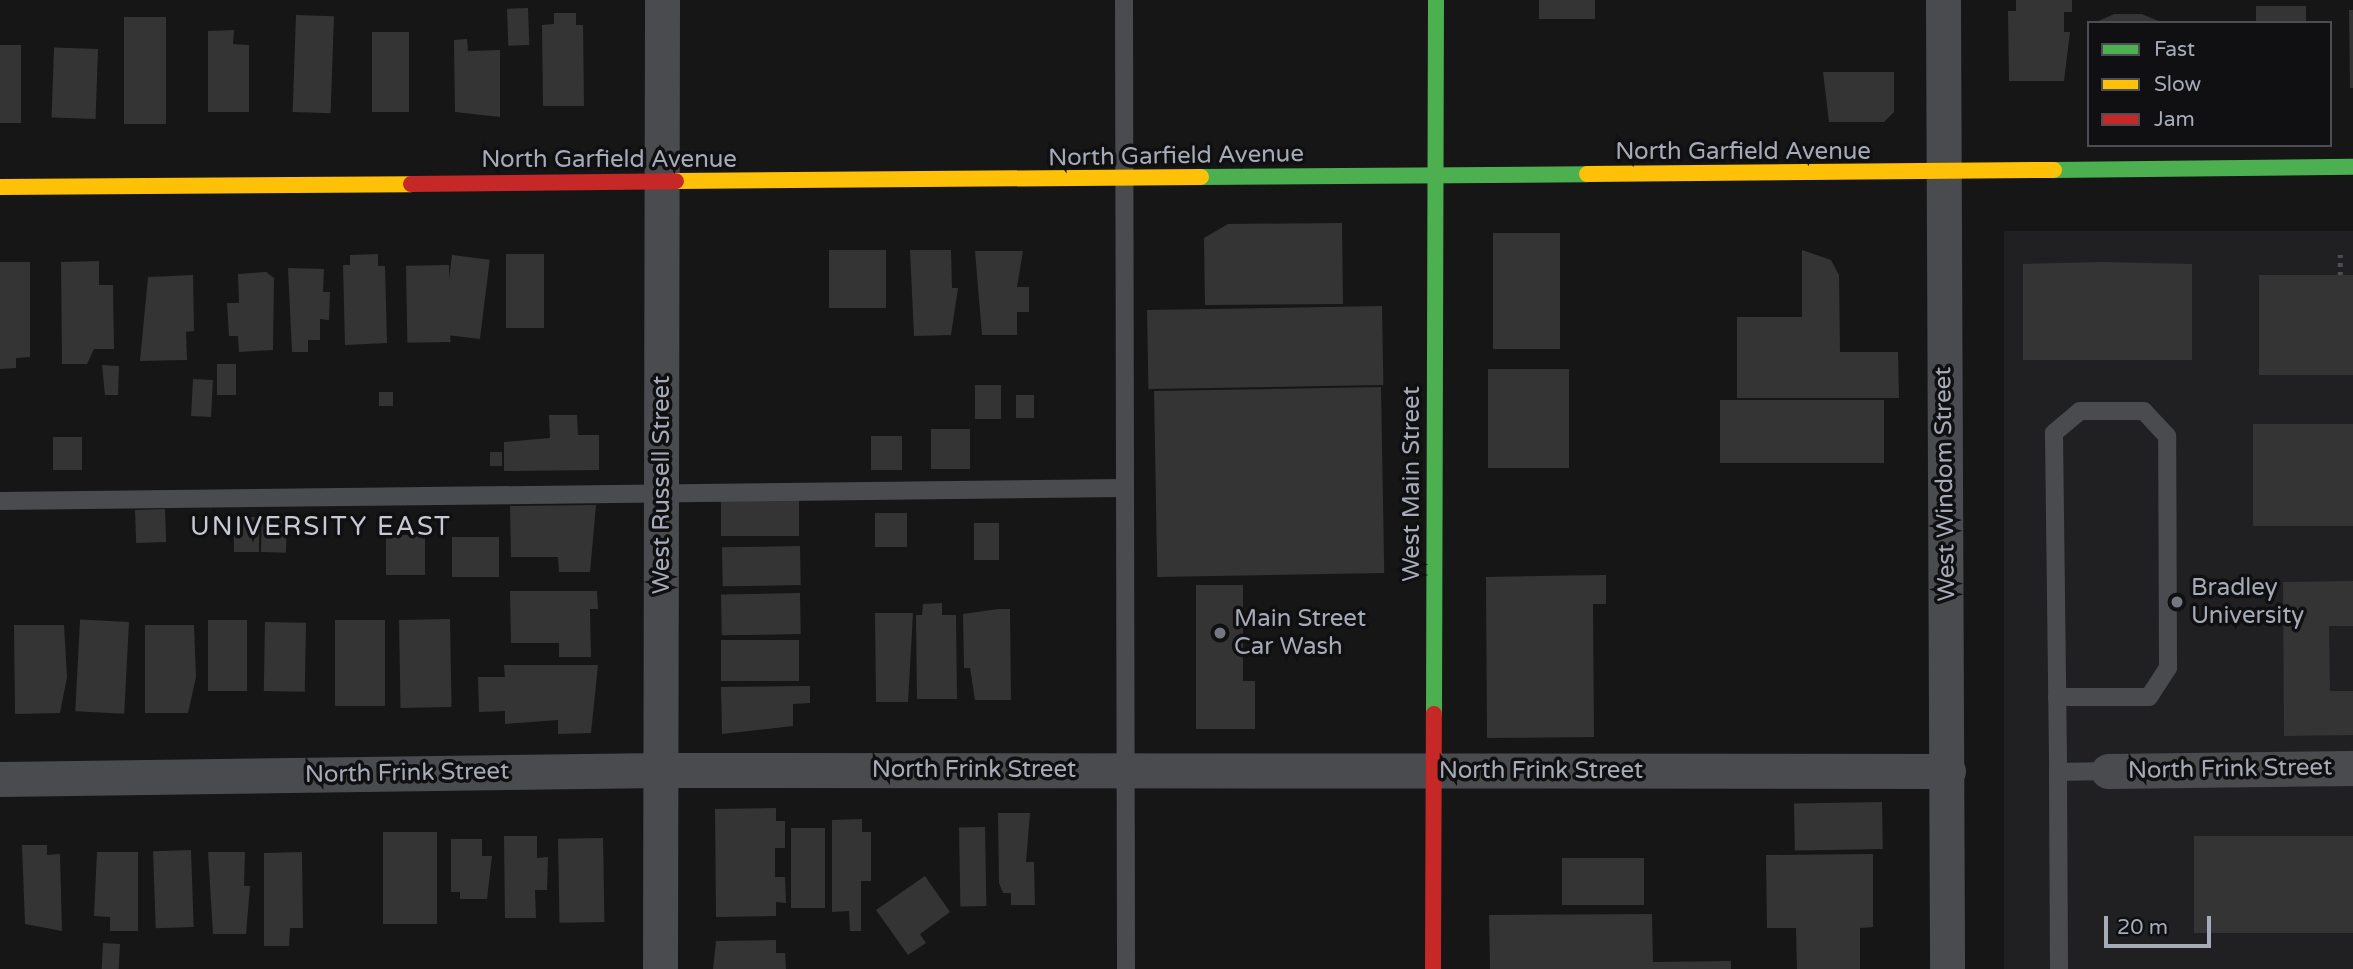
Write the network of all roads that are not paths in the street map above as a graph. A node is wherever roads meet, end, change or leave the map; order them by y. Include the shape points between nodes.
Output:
1 (662, 0) edge
2 (1124, 0) edge
3 (1436, 0) edge
4 (1943, 0) edge
5 (2353, 167) edge
6 (1944, 173) junction
7 (1436, 176) junction
8 (1124, 179) junction
9 (662, 183) junction
10 (0, 187) edge
11 (1124, 488) junction
12 (662, 494) junction
13 (0, 501) edge
14 (2057, 697) junction
15 (2353, 768) edge
16 (662, 770) junction
17 (1127, 770) junction
18 (1434, 771) junction
19 (1948, 771) junction
20 (2108, 771) joint
21 (2058, 772) junction
22 (0, 779) edge
23 (660, 969) edge
24 (1126, 969) edge
25 (1433, 969) edge
26 (1947, 969) edge
27 (2059, 969) edge

1 - 9 street, West Russell Street
2 - 8 lane
3 - 7 street, West Main Street
4 - 6 street, West Windom Street
5 - 6 street, North Garfield Avenue
6 - 7 street, North Garfield Avenue
6 - 19 street, West Windom Street
7 - 8 street, North Garfield Avenue
7 - 18 street, West Main Street
8 - 9 street, North Garfield Avenue
8 - 11 lane
9 - 10 street, North Garfield Avenue
9 - 12 street, West Russell Street
11 - 12 lane
11 - 17 lane
12 - 13 lane
12 - 16 street, West Russell Street
14 - 14 lane via 2054,433 2080,411 2144,411 2167,436 2168,668 2149,697
14 - 21 lane
15 - 20 street, North Frink Street
16 - 17 street, North Frink Street
16 - 22 street, North Frink Street
16 - 23 street, West Russell Street
17 - 18 street, North Frink Street
17 - 24 lane
18 - 19 street, North Frink Street
18 - 25 street, West Main Street
19 - 26 street, West Windom Street
20 - 21 lane
21 - 27 lane

